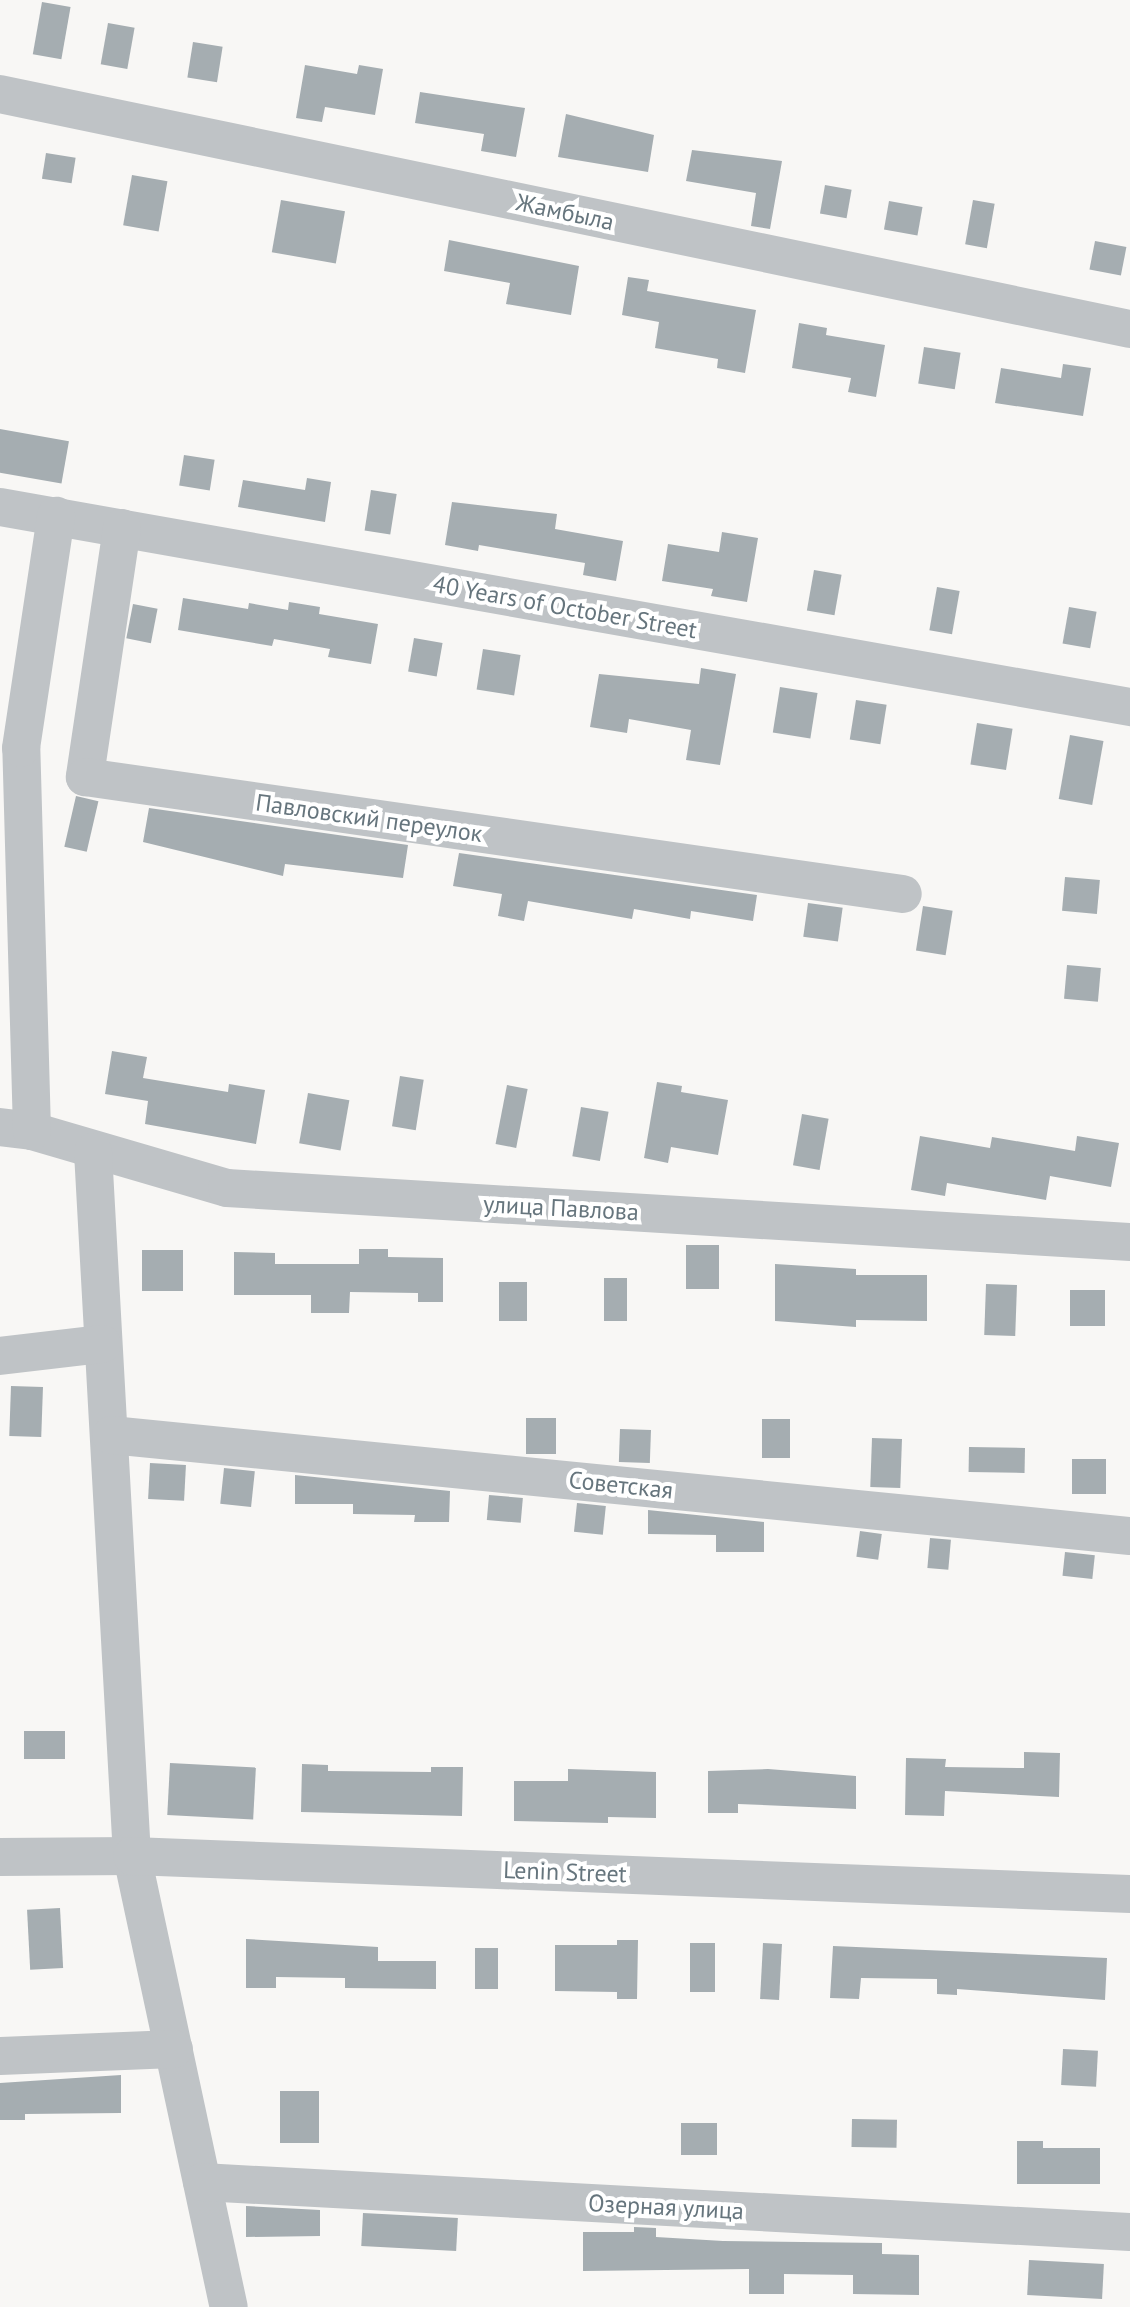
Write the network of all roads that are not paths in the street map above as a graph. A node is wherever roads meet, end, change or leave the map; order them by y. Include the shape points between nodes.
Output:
1 (0, 94) edge
2 (1130, 329) edge
3 (0, 507) edge
4 (56, 516) junction
5 (122, 528) junction
6 (1130, 707) edge
7 (903, 894) dead end
8 (16, 1129) edge
9 (93, 1152) junction
10 (1130, 1242) edge
11 (102, 1344) junction
12 (0, 1356) edge
13 (111, 1435) junction
14 (1130, 1536) edge
15 (132, 1856) junction
16 (0, 1857) edge
17 (1130, 1894) edge
18 (174, 2049) junction
19 (0, 2056) edge
20 (202, 2182) junction
21 (1130, 2232) edge
22 (229, 2307) edge

1 - 2 street, Жамбыла
3 - 4 street, 40 Years of October Street
4 - 5 street, 40 Years of October Street
4 - 8 street via 21,748
5 - 6 street, 40 Years of October Street
5 - 7 street, Павловский переулок via 85,777
8 - 9 street, улица Павлова
9 - 10 street, улица Павлова via 227,1188
9 - 11 street
11 - 12 street
11 - 13 street
13 - 14 street, Советская
13 - 15 street
15 - 16 street, Lenin Street
15 - 17 street, Lenin Street
15 - 18 street
18 - 19 street
18 - 20 street
20 - 21 street, Озерная улица
20 - 22 street

